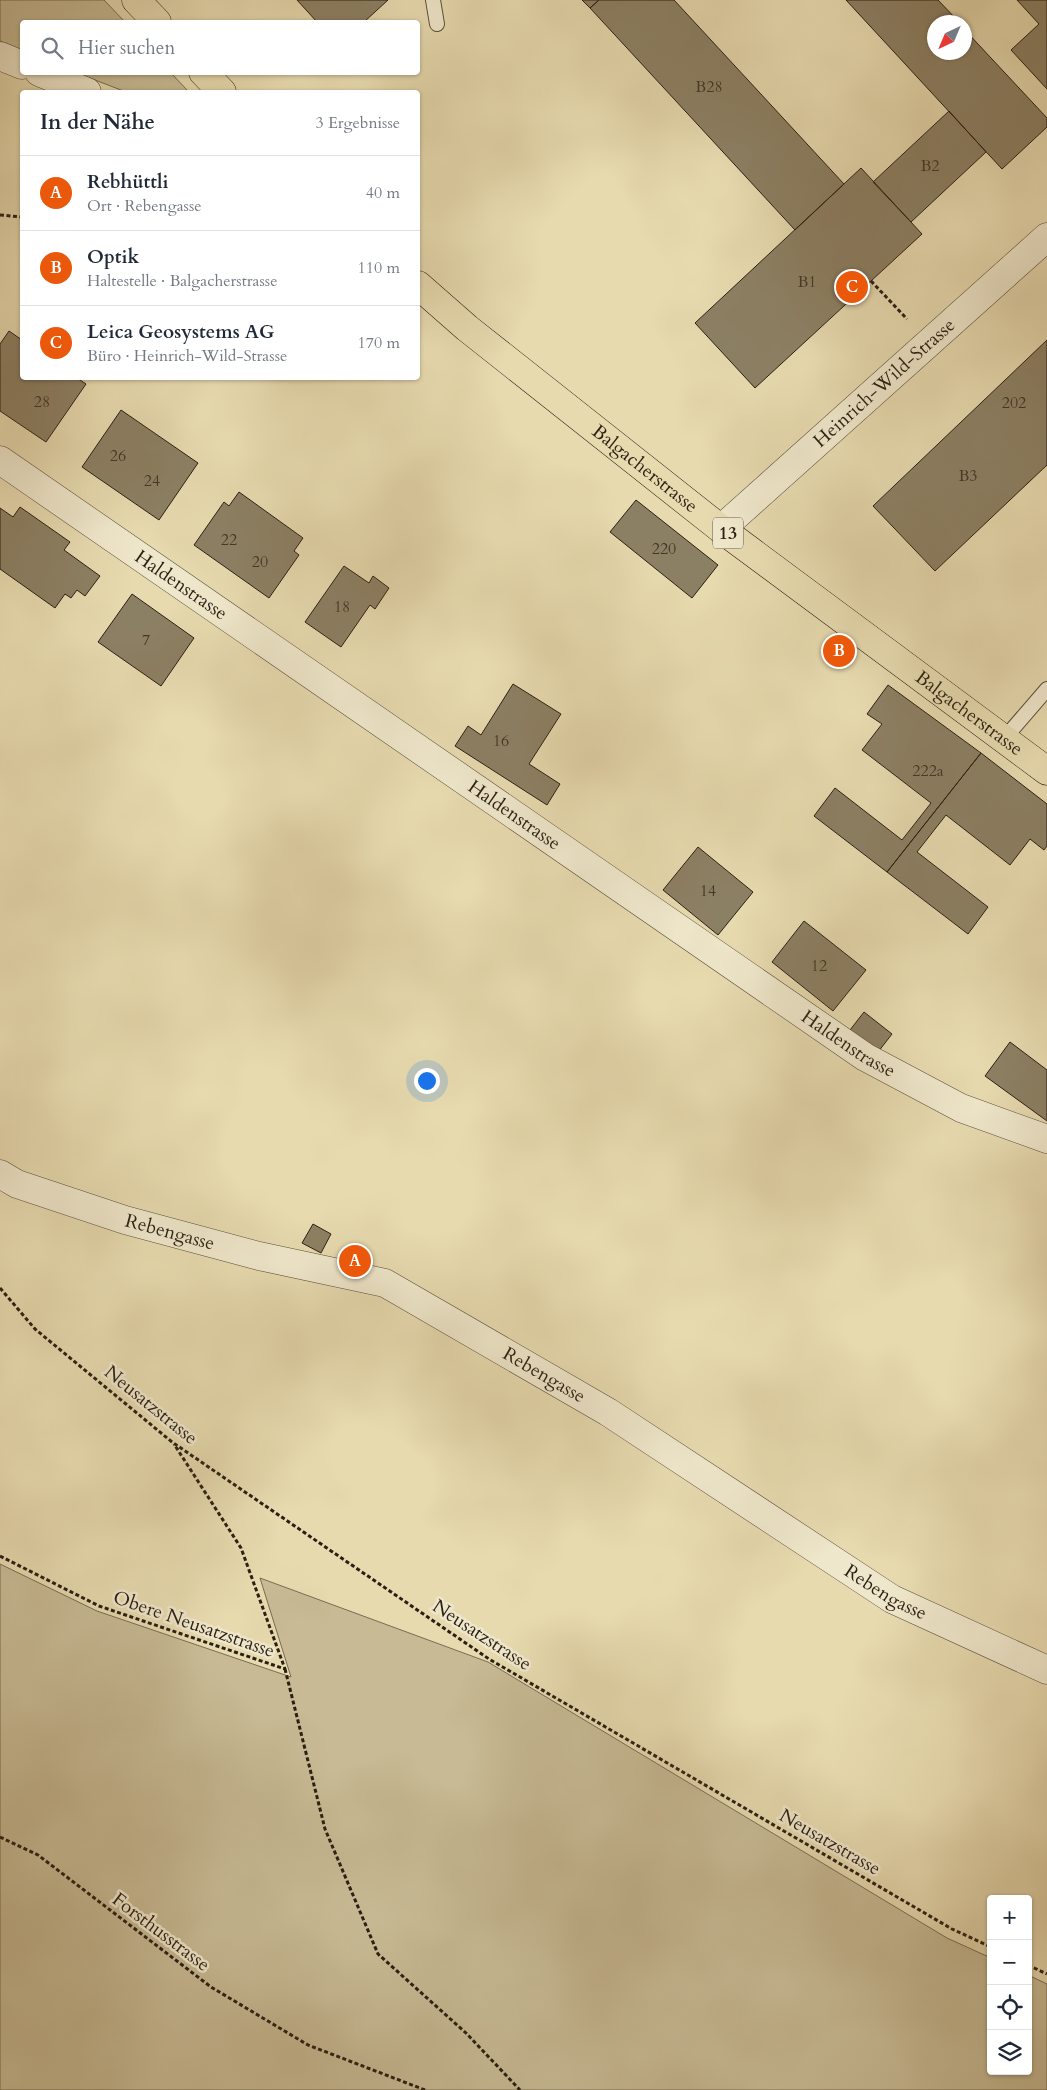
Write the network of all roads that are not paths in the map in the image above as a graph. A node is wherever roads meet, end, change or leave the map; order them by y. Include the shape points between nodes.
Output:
1 (136, 0) edge
2 (433, 0) edge
3 (155, 20) edge
4 (437, 24) dead end
5 (0, 56) edge
6 (20, 64) edge
7 (46, 75) edge
8 (206, 75) edge
9 (81, 90) edge
10 (220, 90) edge
11 (1044, 246) edge
12 (420, 287) edge
13 (0, 460) edge
14 (721, 529) junction
15 (1047, 689) edge
16 (1004, 740) junction
17 (1047, 771) edge
18 (1047, 1139) edge
19 (0, 1174) edge
20 (1047, 1670) edge

1 - 3 main road
2 - 4 lane
5 - 6 street
7 - 9 street
8 - 10 main road
11 - 14 street, Heinrich-Wild-Strasse
12 - 14 main road, Balgacherstrasse / 13 via 467,328
13 - 18 street, Haldenstrasse via 865,1057 961,1108
14 - 16 main road, Balgacherstrasse / 13
15 - 16 lane
16 - 17 main road, Balgacherstrasse / 13
19 - 20 street, Rebengasse via 17,1184 125,1220 259,1256 385,1283 608,1412 892,1599

